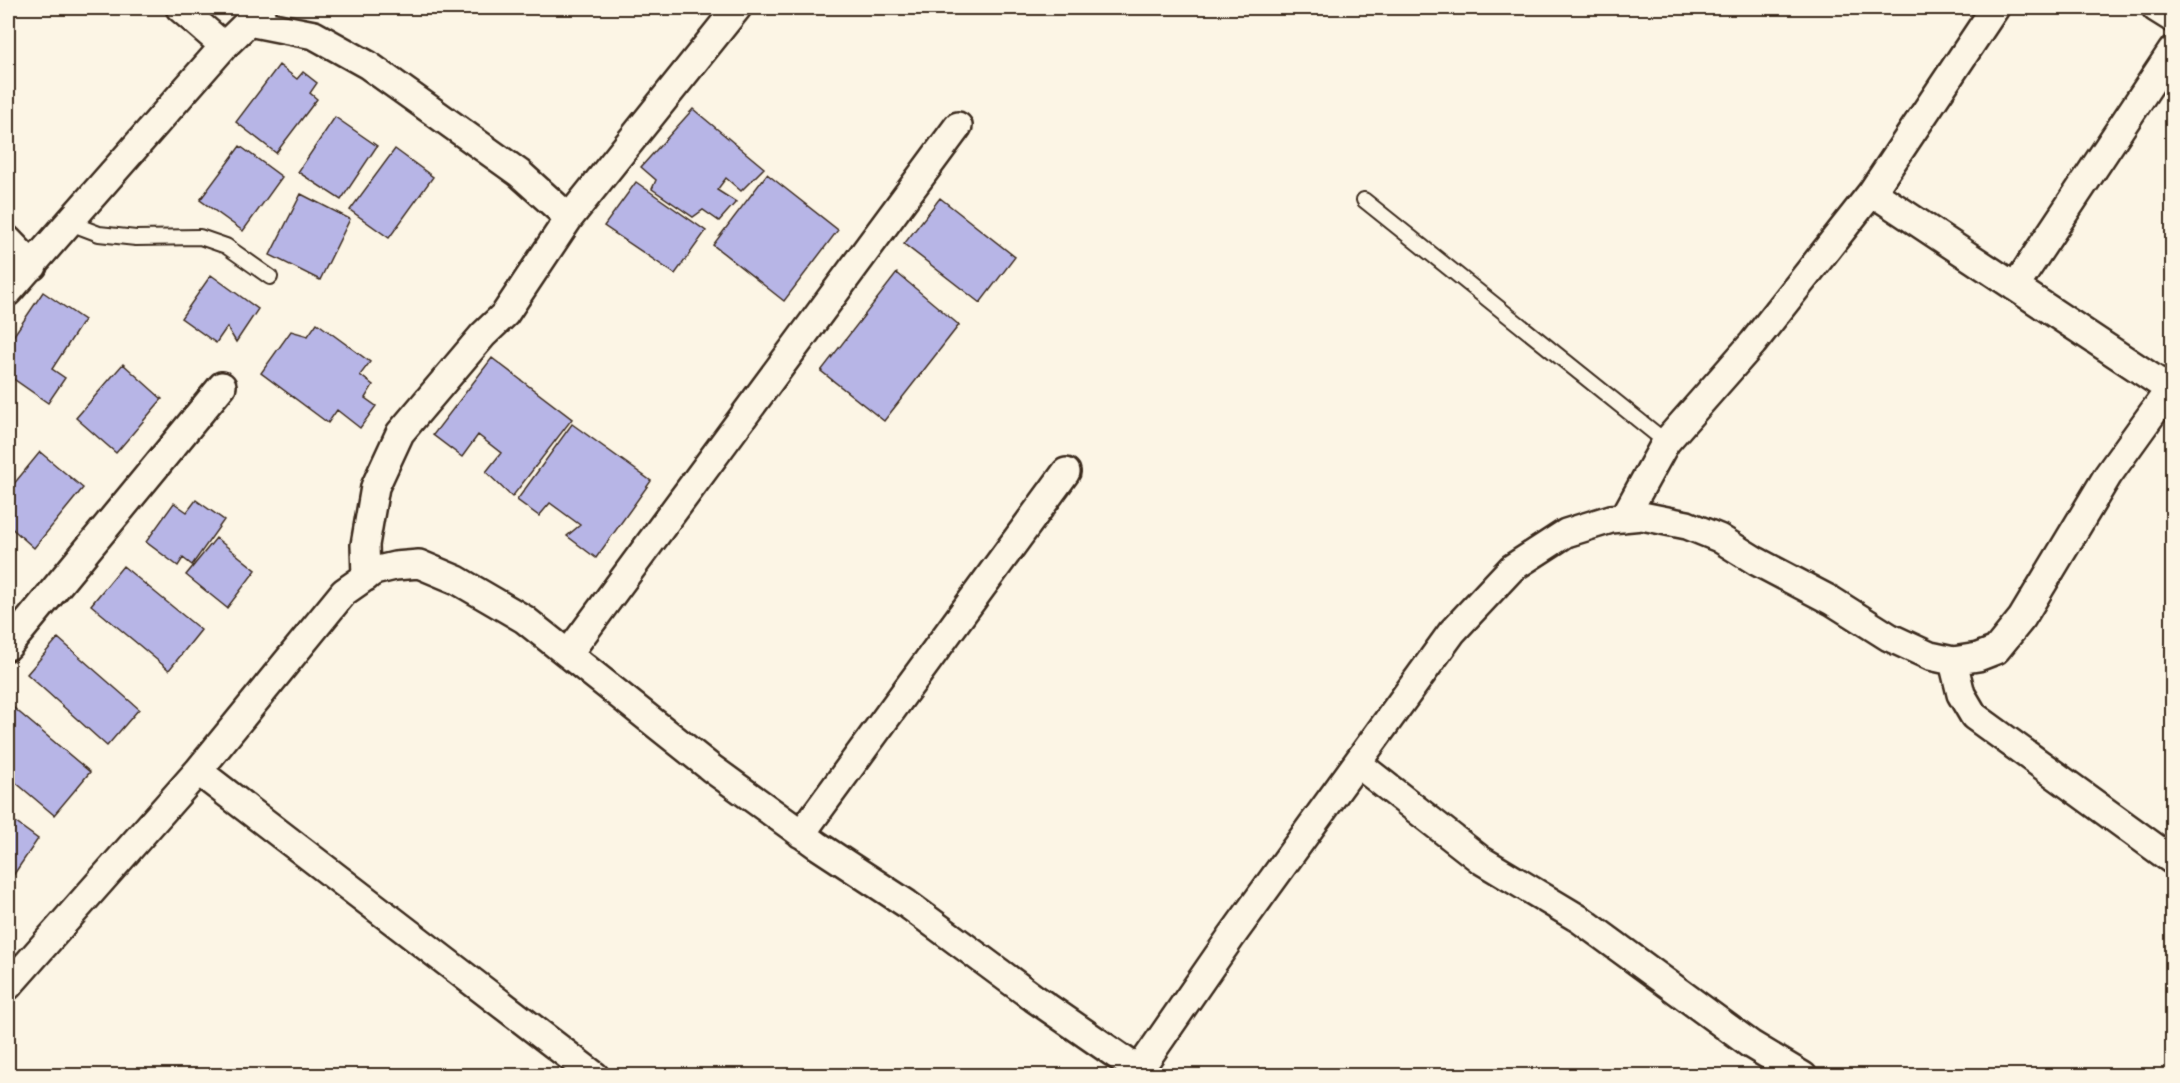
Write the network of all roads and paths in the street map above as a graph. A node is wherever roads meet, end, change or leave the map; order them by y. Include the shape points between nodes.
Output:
1 (180, 8) edge
2 (737, 8) edge
3 (1995, 8) edge
4 (2156, 8) edge
5 (256, 15) edge
6 (2172, 18) edge
7 (224, 46) junction
8 (2172, 51) edge
9 (958, 126) dead end
10 (1872, 192) junction
11 (1364, 200) dead end
12 (569, 218) junction
13 (70, 223) junction
14 (8, 240) edge
15 (33, 266) junction
16 (270, 277) dead end
17 (2015, 287) junction
18 (8, 292) edge
19 (222, 386) dead end
20 (2172, 389) edge
21 (1666, 442) junction
22 (1066, 472) dead end
23 (1624, 518) junction
24 (366, 577) junction
25 (8, 646) edge
26 (568, 654) junction
27 (1953, 661) junction
28 (1357, 763) junction
29 (198, 771) junction
30 (801, 834) junction
31 (2172, 860) edge
32 (8, 986) edge
33 (1143, 1073) edge
34 (595, 1076) edge
35 (1803, 1076) edge

1 - 7 street
2 - 12 street
3 - 10 street
4 - 6 street
5 - 7 street
5 - 12 street via 314,35 368,65 519,173
7 - 13 street
8 - 17 street
9 - 26 street
10 - 17 street
10 - 21 street via 1753,343
11 - 21 lane
12 - 24 street via 505,314 400,433 375,487 365,545
13 - 15 street
13 - 16 lane via 99,234 136,238 200,237 226,246
14 - 15 street
15 - 18 street
17 - 20 street
19 - 25 street
20 - 27 street via 2108,475 2022,618 2003,642 1996,650 1978,657
21 - 23 street
22 - 30 street
23 - 27 street via 1642,516 1687,525 1719,538 1889,637 1930,656
23 - 28 street via 1566,533 1512,568 1452,632
24 - 26 street via 374,571 419,564 457,580 524,618
24 - 29 street via 344,592
26 - 30 street
27 - 31 street via 1961,694 1974,716
28 - 33 street via 1205,973
28 - 35 street via 1482,860 1581,920 1750,1044
29 - 32 street
29 - 34 street
30 - 33 street via 907,904

